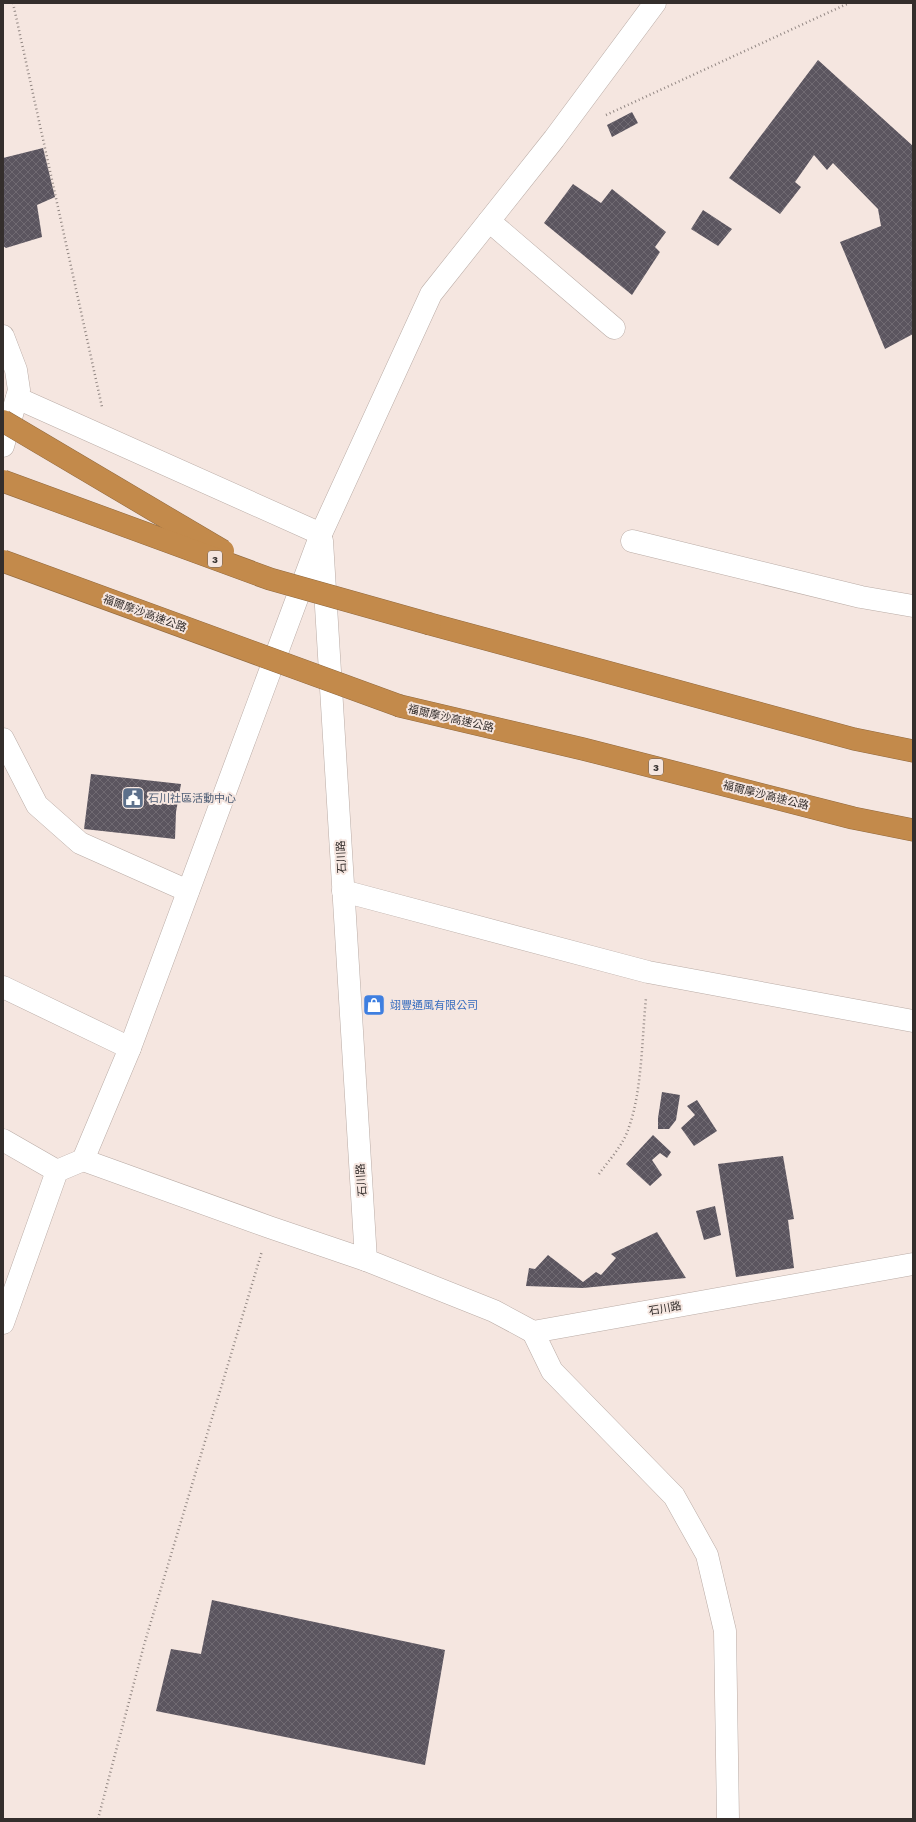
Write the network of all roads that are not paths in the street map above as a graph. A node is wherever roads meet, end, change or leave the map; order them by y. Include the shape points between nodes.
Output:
1 (655, 3) edge
2 (489, 221) junction
3 (614, 328) dead end
4 (3, 336) edge
5 (17, 398) junction
6 (3, 421) edge
7 (3, 446) edge
8 (3, 481) edge
9 (321, 534) junction
10 (632, 541) dead end
11 (3, 561) edge
12 (270, 579) junction
13 (913, 606) edge
14 (3, 739) edge
15 (913, 751) edge
16 (913, 830) edge
17 (188, 891) junction
18 (343, 891) junction
19 (3, 987) edge
20 (913, 1021) edge
21 (130, 1048) junction
22 (3, 1140) edge
23 (83, 1160) junction
24 (57, 1171) junction
25 (366, 1260) junction
26 (913, 1264) edge
27 (3, 1323) edge
28 (533, 1332) junction
29 (728, 1819) edge

1 - 2 street via 554,139
2 - 3 street
2 - 9 street via 431,294
4 - 5 street via 16,370 19,390
5 - 7 street
5 - 9 street
6 - 12 highway, bridge
8 - 12 highway, 3, bridge
9 - 17 street
9 - 18 street, 石川路
10 - 13 street via 861,597
11 - 16 highway, 福爾摩沙高速公路 / 3, bridge via 400,706 584,749 853,818
12 - 15 highway, 3, bridge via 854,739
14 - 17 street via 37,805 80,843
17 - 21 street
18 - 20 street via 648,972
18 - 25 street, 石川路
19 - 21 street
21 - 23 street
22 - 24 street
23 - 24 street
23 - 25 street
24 - 27 street
25 - 28 street via 494,1311
26 - 28 street, 石川路
28 - 29 street via 552,1371 674,1496 707,1555 725,1631

